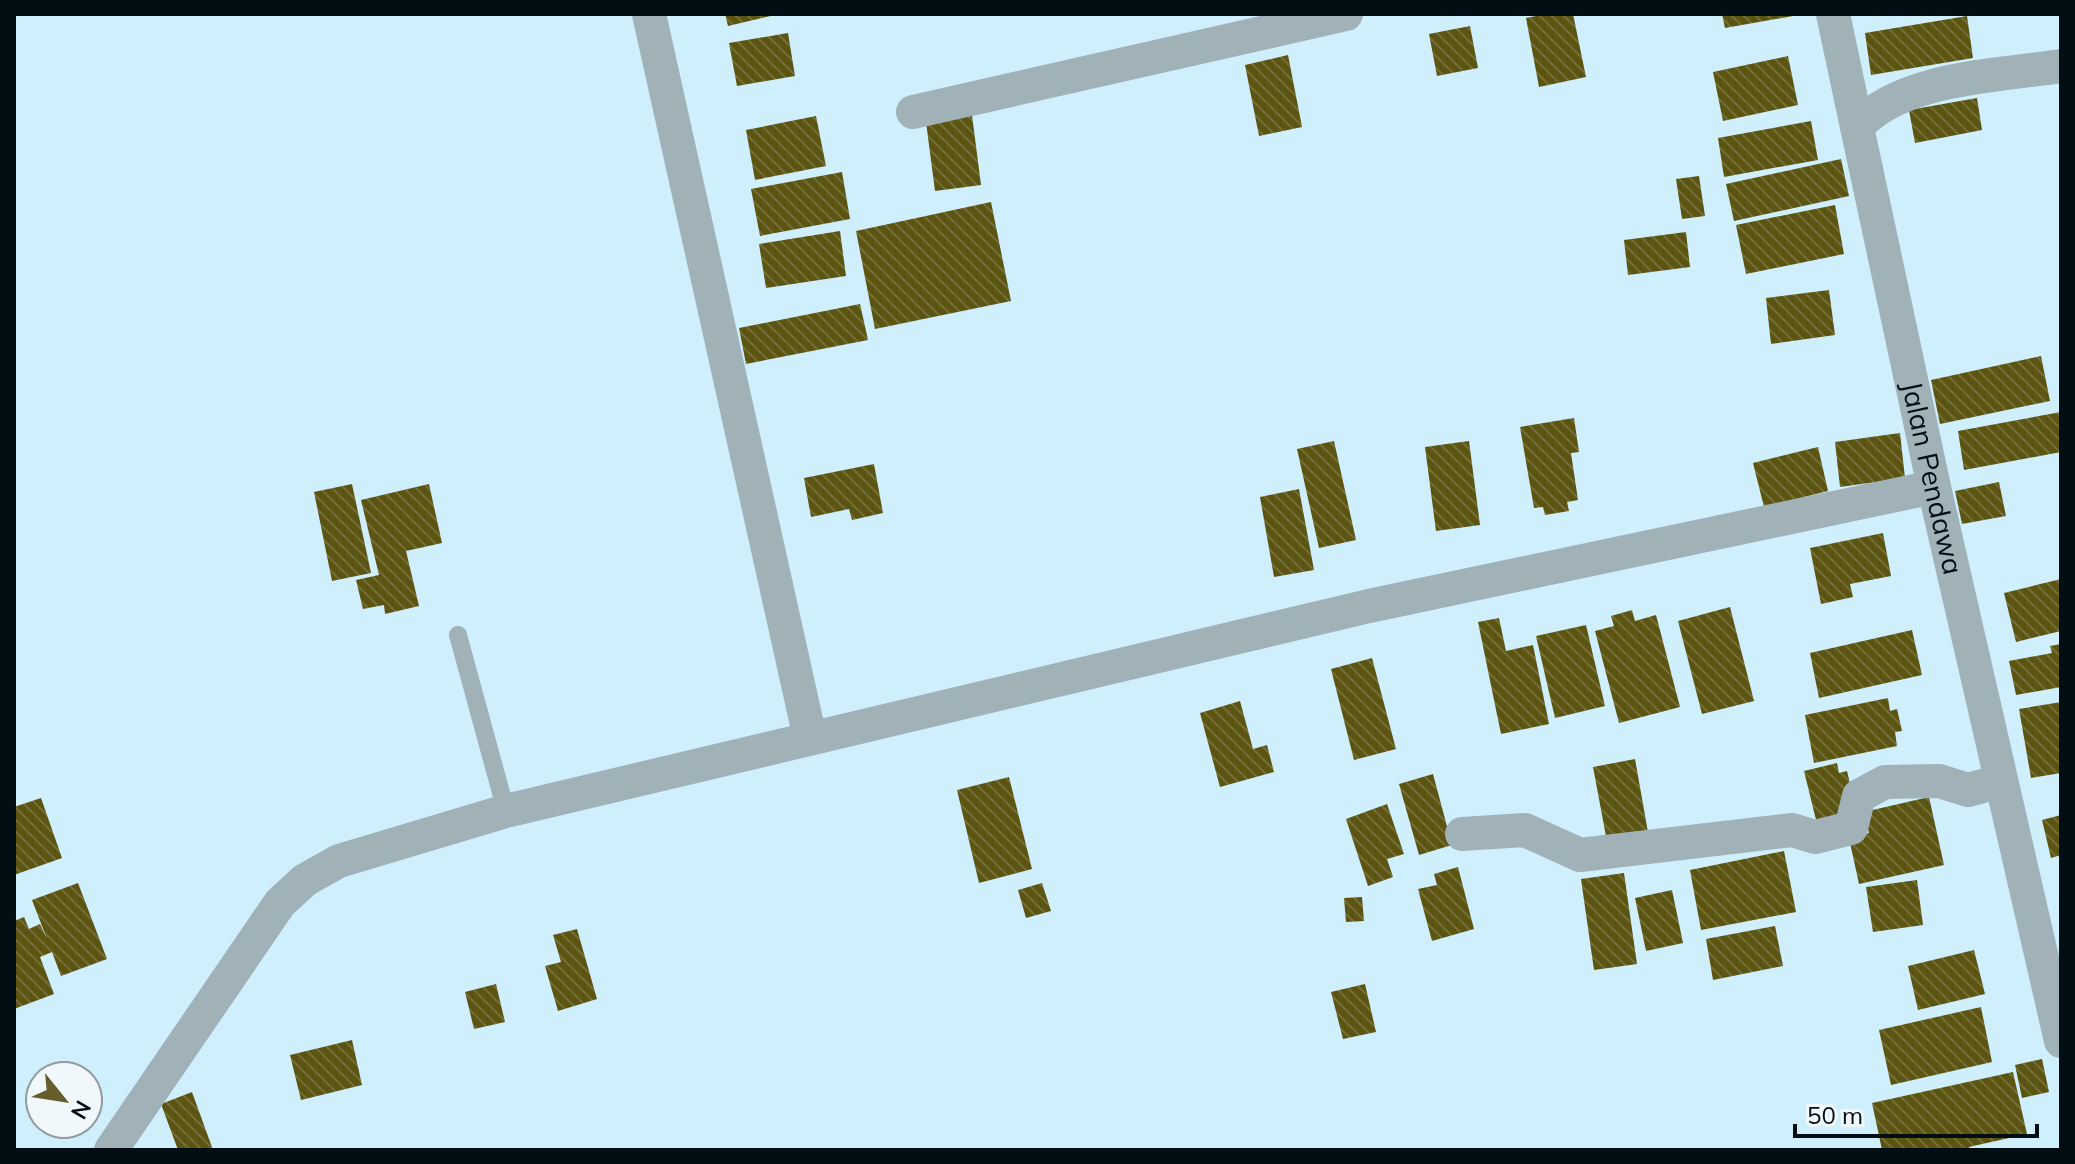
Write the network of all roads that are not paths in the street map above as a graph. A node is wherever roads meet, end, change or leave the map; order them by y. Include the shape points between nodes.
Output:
1 (649, 14) edge
2 (1346, 14) edge
3 (1833, 14) edge
4 (2061, 66) edge
5 (913, 112) dead end
6 (1857, 127) junction
7 (1934, 487) junction
8 (458, 635) dead end
9 (810, 738) junction
10 (2001, 781) junction
11 (506, 811) junction
12 (1462, 834) dead end
13 (2061, 1041) edge
14 (111, 1150) edge

1 - 9 street
2 - 5 street
3 - 6 street, Jalan Pendawa
4 - 6 street via 1902,94 1870,112
6 - 7 street, Jalan Pendawa
7 - 9 street via 1369,606
7 - 10 street, Jalan Pendawa
8 - 11 lane
9 - 11 street
10 - 12 street via 1968,790 1939,781 1885,782 1859,796 1851,828 1815,837 1792,830 1580,855 1525,830
10 - 13 street, Jalan Pendawa
11 - 14 street via 339,861 305,880 254,936

